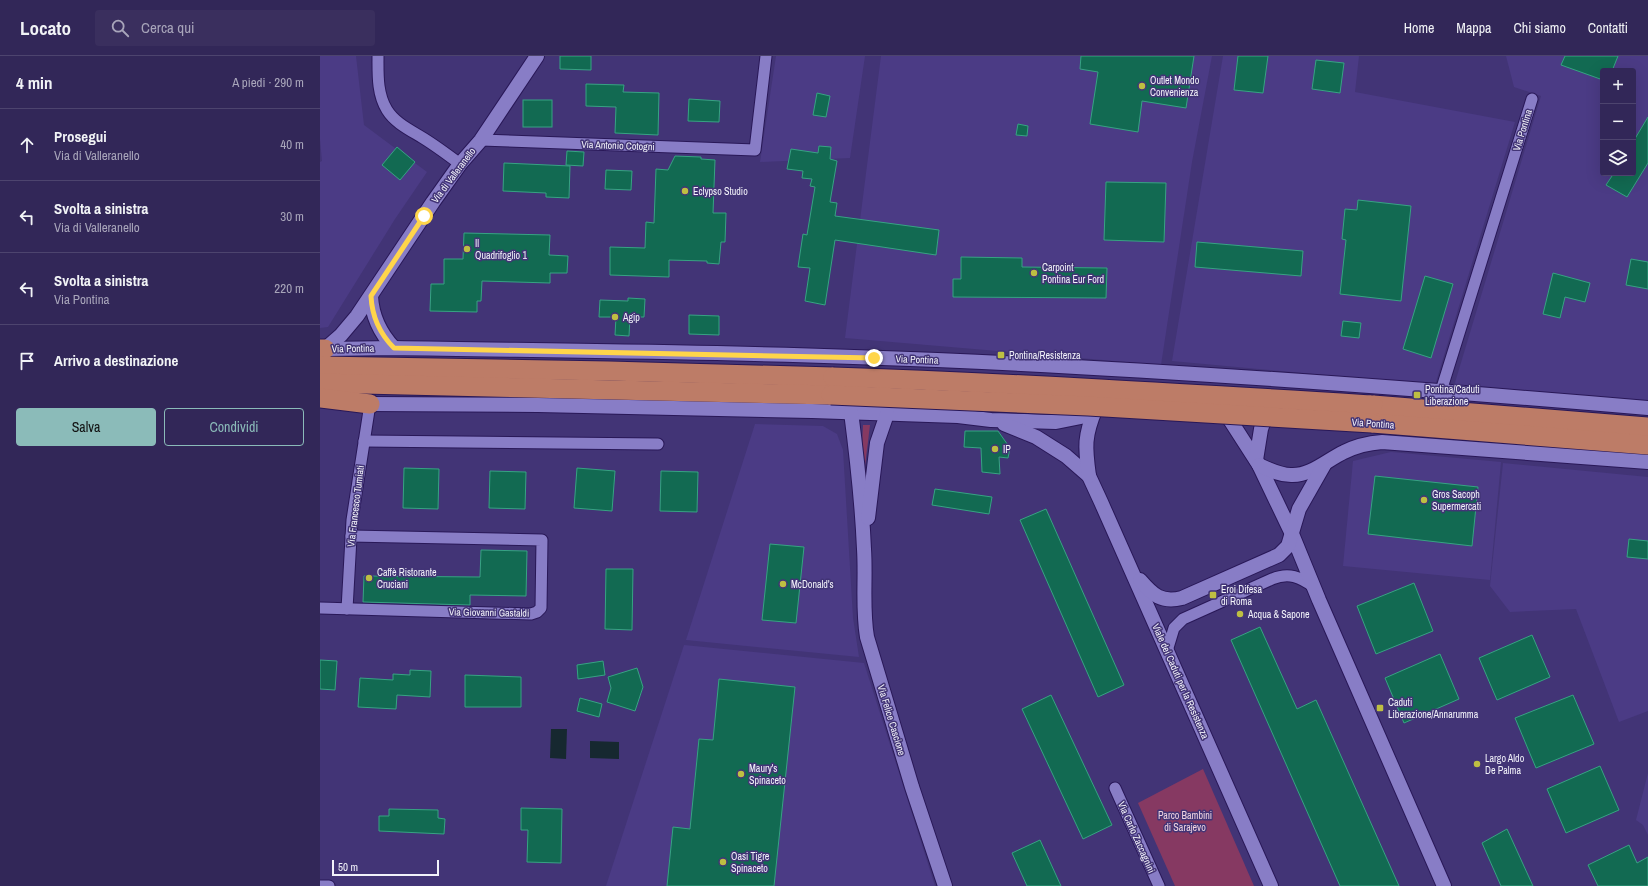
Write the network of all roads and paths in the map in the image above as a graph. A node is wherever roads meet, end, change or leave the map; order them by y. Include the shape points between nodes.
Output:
1 (378, 56) edge
2 (537, 56) edge
3 (766, 56) edge
4 (1532, 99) dead end
5 (481, 140) junction
6 (460, 164) junction
7 (371, 296) junction
8 (394, 348) junction
9 (322, 354) edge
10 (1088, 368) junction
11 (1124, 370) junction
12 (1190, 374) junction
13 (1301, 380) junction
14 (320, 383) edge
15 (832, 386) junction
16 (1441, 391) junction
17 (1104, 396) junction
18 (320, 398) edge
19 (370, 404) junction
20 (1096, 408) junction
21 (1648, 408) edge
22 (851, 412) junction
23 (887, 414) junction
24 (1373, 414) junction
25 (991, 420) junction
26 (1648, 427) edge
27 (364, 441) junction
28 (658, 444) dead end
29 (1648, 445) edge
30 (1648, 462) edge
31 (1258, 463) junction
32 (1324, 465) junction
33 (1089, 476) junction
34 (1292, 534) junction
35 (351, 536) junction
36 (864, 550) junction
37 (1132, 571) junction
38 (1314, 587) junction
39 (320, 608) edge
40 (347, 609) junction
41 (1167, 650) junction
42 (1115, 788) dead end
43 (320, 886) edge
44 (329, 886) edge
45 (945, 886) edge
46 (1159, 886) edge
47 (1271, 886) edge
48 (1444, 886) edge

1 - 6 street via 381,93 391,116
2 - 5 street, Via di Valleranello
3 - 5 street, Via Antonio Cotogni via 755,150
4 - 16 street, Via Pontina
5 - 6 street, Via di Valleranello
6 - 7 street, Via di Valleranello
7 - 8 street via 376,323
7 - 9 street, Via di Valleranello via 352,322
8 - 9 street, Via Pontina
8 - 10 street, Via Pontina via 830,356
9 - 15 highway, Via Pontina
10 - 11 street, Via Pontina
10 - 17 street via 1094,371 1100,380
11 - 12 street, Via Pontina
11 - 17 street via 1113,379
12 - 13 street, Via Pontina
12 - 31 street via 1222,409
13 - 16 street, Via Pontina
13 - 31 street via 1281,389 1270,405 1261,429
14 - 15 highway, Via Pontina via 607,388
15 - 24 highway, Via Pontina, bridge via 990,401
16 - 21 street, Via Pontina
17 - 20 street
18 - 19 highway
19 - 22 street
19 - 27 street, Via Francesco Tumiati
20 - 25 street via 1081,417 1062,422
20 - 33 street via 1086,437
22 - 23 street
22 - 36 street, Via Felice Cascione
23 - 25 street via 958,416
23 - 36 street, Via Felice Cascione via 876,448
24 - 26 highway, Via Pontina
24 - 29 highway, Via Pontina
25 - 33 street via 1046,442
27 - 28 street
27 - 35 street, Via Francesco Tumiati
30 - 32 street, Via Pontina via 1382,442 1352,448
31 - 32 street, Via Pontina via 1290,476
31 - 34 street
32 - 34 street, Via Pontina via 1303,502
33 - 37 street, Viale dei Caduti per la Resistenza
34 - 37 street, Via Pontina via 1288,546 1279,555 1174,600 1162,599 1151,593
34 - 38 street
35 - 40 street, Via Francesco Tumiati
35 - 40 street, Via Giovanni Gastaldi via 542,540 541,606 532,614
36 - 45 street, Via Felice Cascione via 864,617 867,638
37 - 41 street, Viale dei Caduti per la Resistenza
38 - 41 street via 1294,575 1272,579 1183,619 1174,628
38 - 48 street
39 - 40 street, Via Giovanni Gastaldi
41 - 47 street, Viale dei Caduti per la Resistenza
42 - 46 street, Via Carlo Zaccagnini
43 - 44 street

